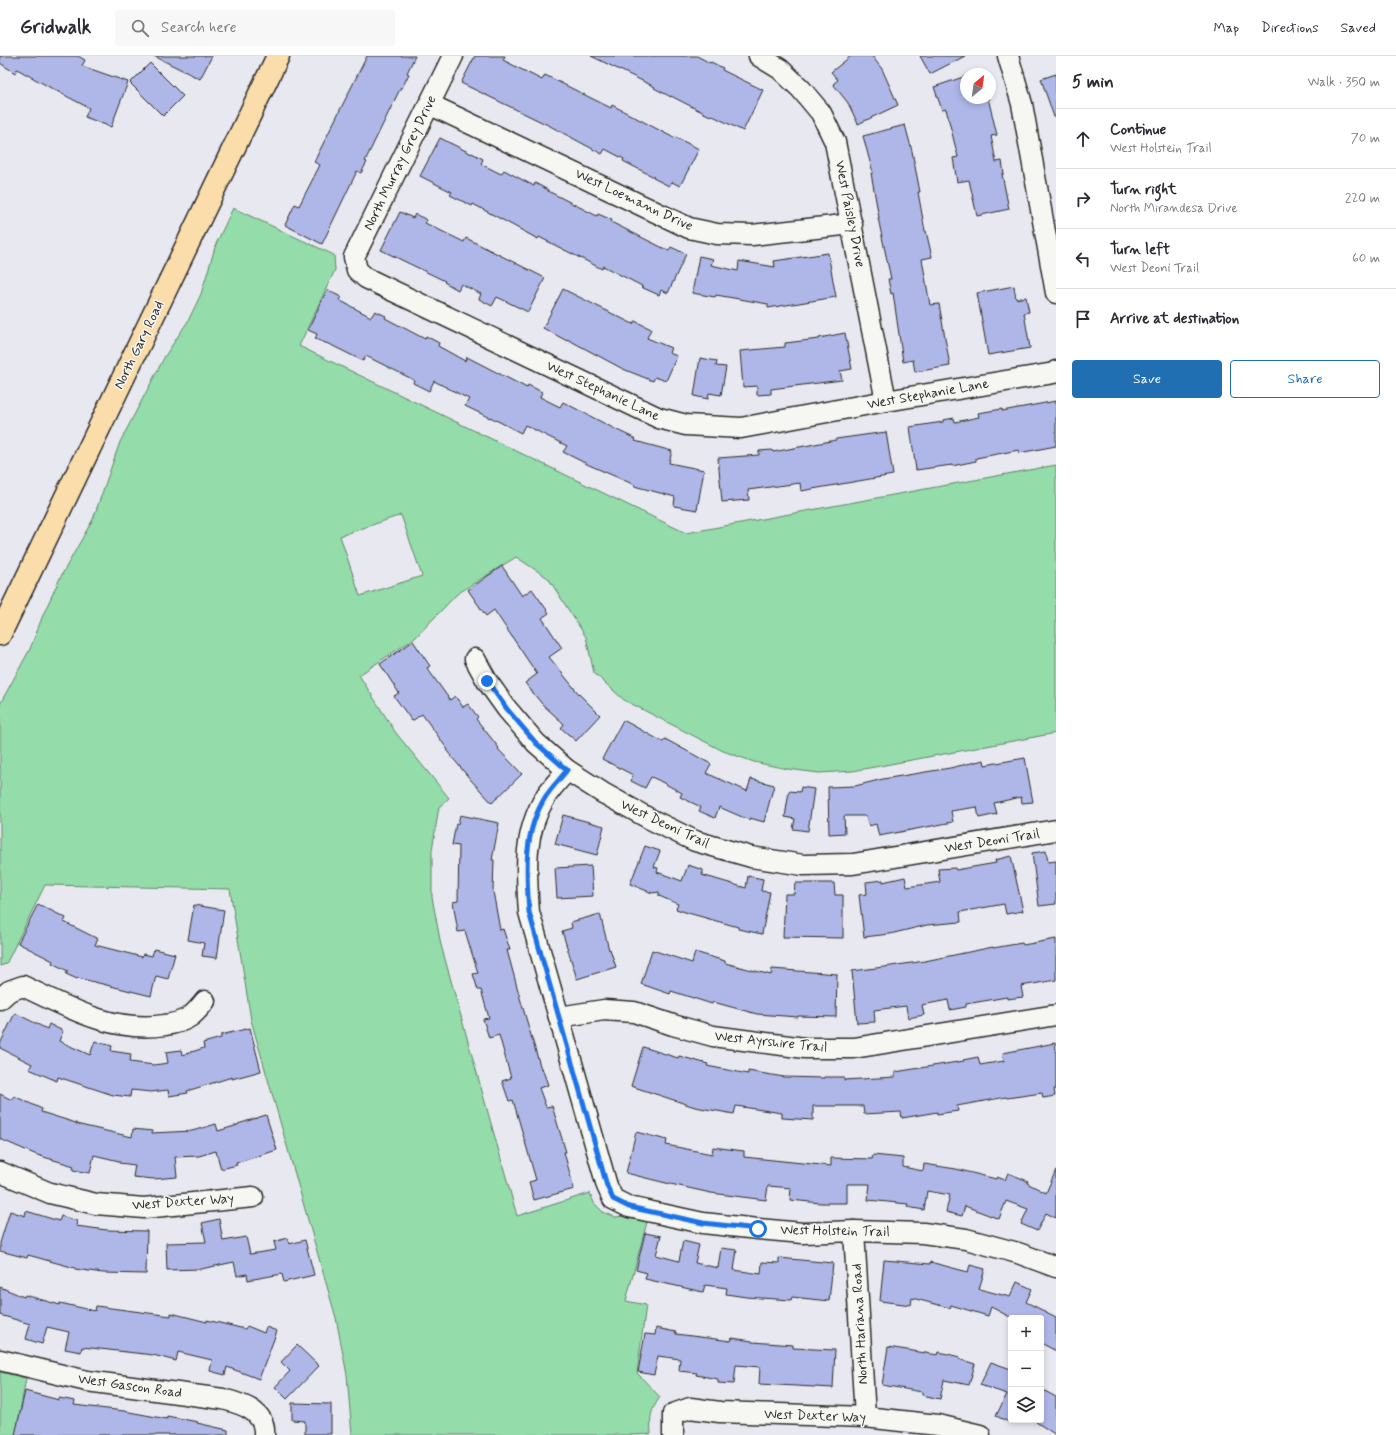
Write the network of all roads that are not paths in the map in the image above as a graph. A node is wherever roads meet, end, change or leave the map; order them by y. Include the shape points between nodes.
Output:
1 (278, 56) edge
2 (453, 56) edge
3 (759, 56) edge
4 (1008, 56) edge
5 (429, 104) junction
6 (852, 224) junction
7 (1051, 238) edge
8 (357, 270) joint
9 (1056, 293) edge
10 (1056, 371) edge
11 (886, 401) junction
12 (0, 634) edge
13 (475, 660) dead end
14 (567, 770) junction
15 (1056, 830) edge
16 (5, 995) edge
17 (205, 1000) dead end
18 (1056, 1015) edge
19 (559, 1017) junction
20 (0, 1172) edge
21 (253, 1197) dead end
22 (854, 1231) junction
23 (1056, 1267) edge
24 (0, 1360) edge
25 (865, 1417) junction
26 (264, 1435) edge
27 (673, 1435) edge
28 (980, 1435) edge

1 - 12 main road, North Gary Road
2 - 5 street, North Murray Grey Drive
3 - 6 street, West Paisley Drive via 780,69 821,113 835,142
4 - 7 street via 1022,104
5 - 6 street, West Loemann Drive via 689,228 717,234 752,235
5 - 8 street, North Murray Grey Drive via 354,257
6 - 11 street, West Paisley Drive
7 - 9 street
8 - 11 street, West Stephanie Lane via 366,278 659,418 686,425 741,428
10 - 11 street, West Stephanie Lane
13 - 14 street, West Deoni Trail via 507,709 536,743
14 - 15 street, West Deoni Trail via 616,801 695,841 751,857 803,865 852,864
14 - 19 street via 546,796 536,818 528,846 526,878 529,912
16 - 17 street via 23,986 89,1017 121,1025 150,1027 174,1024 190,1017
18 - 19 street, West Ayrshire Trail via 847,1048 805,1048 713,1036 634,1012 604,1010
19 - 22 street, West Holstein Trail via 607,1186 613,1199 629,1207 703,1223 802,1232
20 - 21 street, West Dexter Way via 50,1193 96,1204 144,1208
22 - 23 street, West Holstein Trail via 923,1232 966,1239 1018,1253
22 - 25 street, North Hariana Road
24 - 26 street, West Gascon Road via 87,1381 223,1399 242,1404 259,1415
25 - 27 street, West Dexter Way via 720,1412 690,1408 673,1414
25 - 28 street, West Dexter Way via 938,1425

